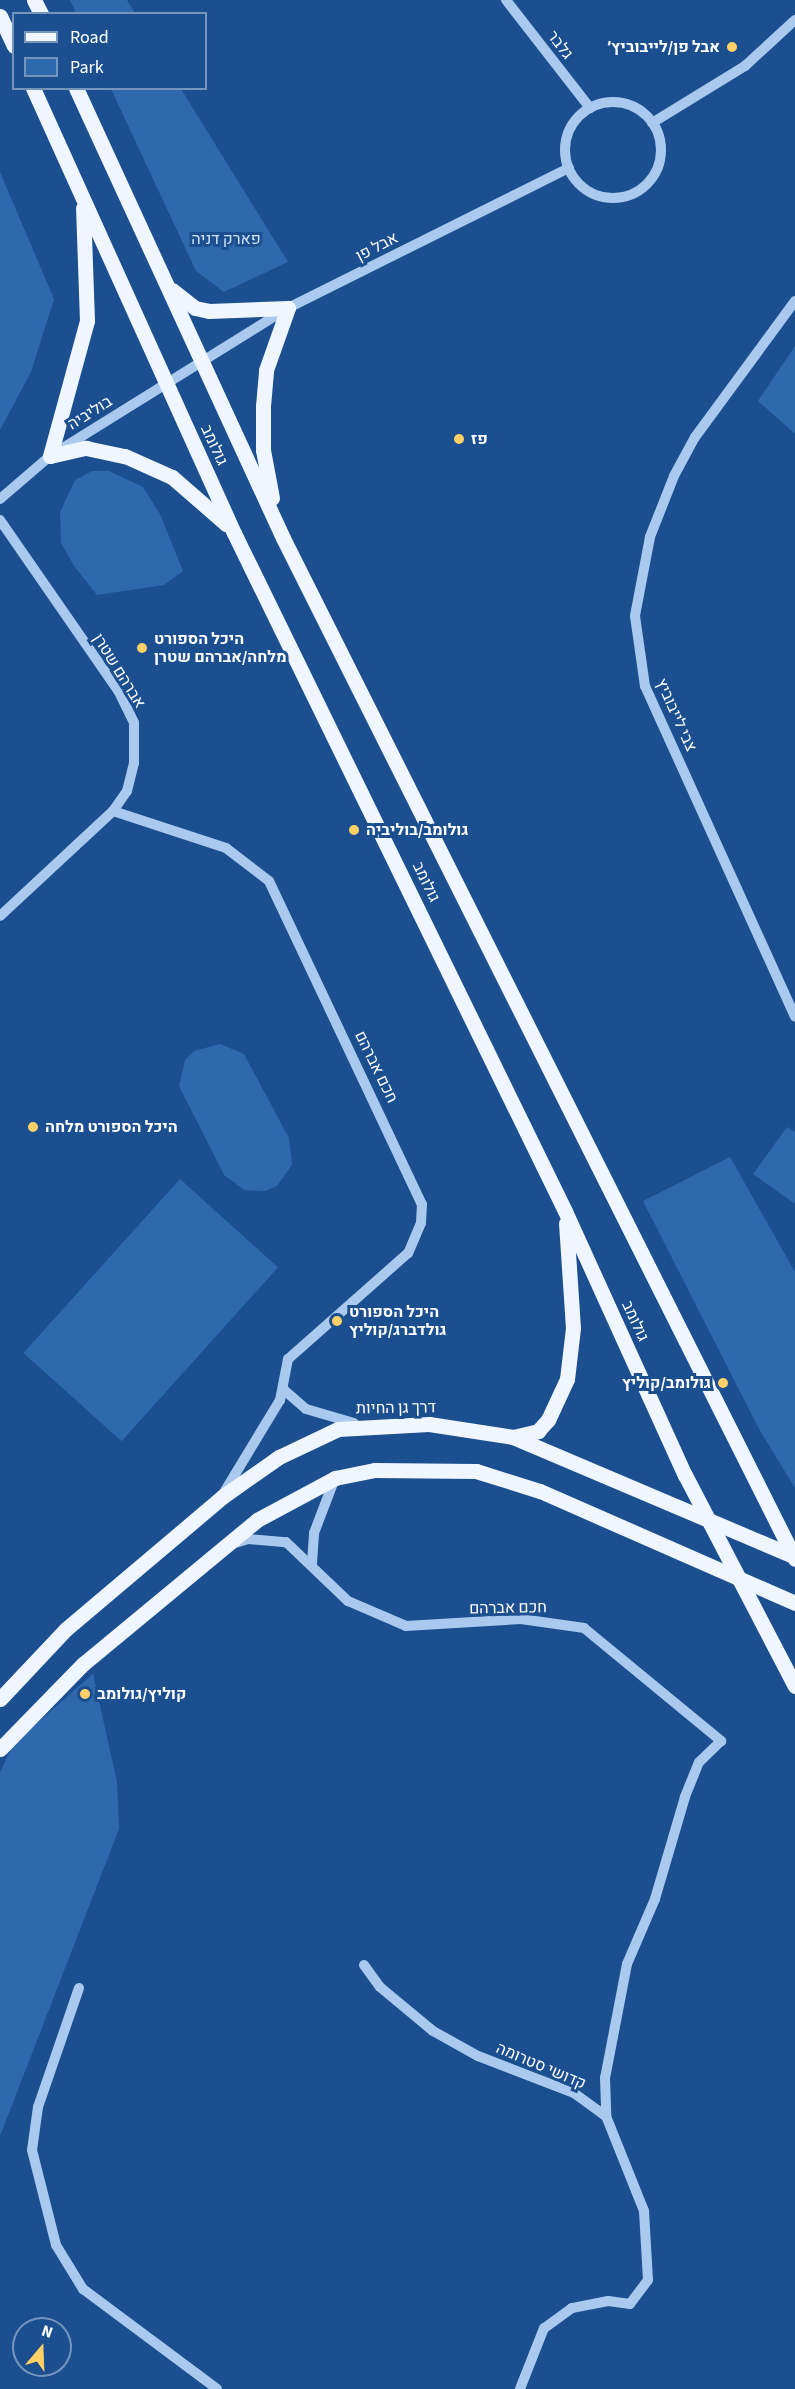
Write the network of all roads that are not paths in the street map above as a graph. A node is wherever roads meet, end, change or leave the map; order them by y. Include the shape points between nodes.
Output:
1 (506, 0) edge
2 (0, 16) edge
3 (795, 20) edge
4 (12, 42) edge
5 (34, 90) edge
6 (77, 90) edge
7 (590, 108) junction
8 (652, 123) junction
9 (569, 168) junction
10 (82, 196) junction
11 (168, 286) junction
12 (795, 301) edge
13 (288, 308) junction
14 (202, 361) junction
15 (166, 384) junction
16 (50, 456) junction
17 (0, 499) edge
18 (0, 520) edge
19 (234, 533) junction
20 (283, 538) junction
21 (113, 811) junction
22 (0, 916) edge
23 (795, 1017) edge
24 (565, 1211) junction
25 (283, 1389) junction
26 (366, 1425) junction
27 (513, 1437) junction
28 (335, 1478) junction
29 (222, 1497) junction
30 (707, 1516) junction
31 (221, 1548) junction
32 (794, 1557) edge
33 (312, 1563) junction
34 (739, 1579) junction
35 (795, 1603) edge
36 (795, 1686) edge
37 (0, 1699) edge
38 (0, 1749) edge
39 (364, 1965) dead end
40 (79, 1988) dead end
41 (606, 2116) junction
42 (217, 2389) edge
43 (520, 2389) edge

1 - 7 street, גלבר
2 - 4 main road
3 - 8 street via 745,66
5 - 10 main road, גולומב
6 - 11 main road, גולומב
7 - 8 street via 620,102 634,106
7 - 9 street via 570,129
8 - 9 street via 661,158 645,186 630,195 597,195 583,187
9 - 13 street, אבל פן
10 - 15 main road, גולומב
10 - 16 main road via 87,321
11 - 13 main road via 195,308 209,311
11 - 14 main road, גולומב
12 - 23 street, צבי לייבוביץ via 695,437 674,476 650,537 634,616 645,686
13 - 14 street, אבל פן
13 - 20 main road via 266,369 263,406 263,450
14 - 15 street, בוליביה
14 - 20 main road, גולומב
15 - 16 street, בוליביה
15 - 19 main road, גולומב
16 - 17 street, בוליביה
16 - 19 main road via 86,448 149,465 196,494
18 - 21 street, אברהם שטרן via 134,723 134,763 127,790
19 - 24 main road, גולומב
20 - 32 main road, גולומב
21 - 22 street, אברהם שטרן
21 - 25 street, חכם אברהם via 226,848 269,881 417,1185 421,1223 408,1253 296,1348 283,1370
24 - 27 main road via 573,1328 567,1379 538,1431
24 - 30 main road, גולומב
25 - 26 street via 306,1409
25 - 29 street, חכם אברהם
26 - 27 main road, דרך גן החיות via 429,1424
26 - 29 main road, דרך גן החיות via 310,1440
27 - 30 main road, דרך גן החיות
28 - 31 main road via 283,1504
28 - 33 street via 314,1533
28 - 34 main road via 408,1468 476,1471 540,1491
29 - 37 main road, דרך גן החיות via 66,1629
30 - 32 main road, דרך גן החיות
30 - 34 main road, גולומב
31 - 33 street, חכם אברהם via 271,1539 285,1542
31 - 38 main road via 83,1664
33 - 41 street, חכם אברהם via 348,1601 406,1626 521,1619 584,1628 721,1741 696,1771 627,1964 605,2078
34 - 35 main road
34 - 36 main road, גולומב
39 - 41 street, קדושי סטרומה via 380,1987 433,2031 478,2056 574,2093
40 - 42 street via 38,2107 32,2150 56,2244 83,2289
41 - 43 street via 644,2211 650,2248 648,2280 630,2304 608,2301 573,2308 544,2328

